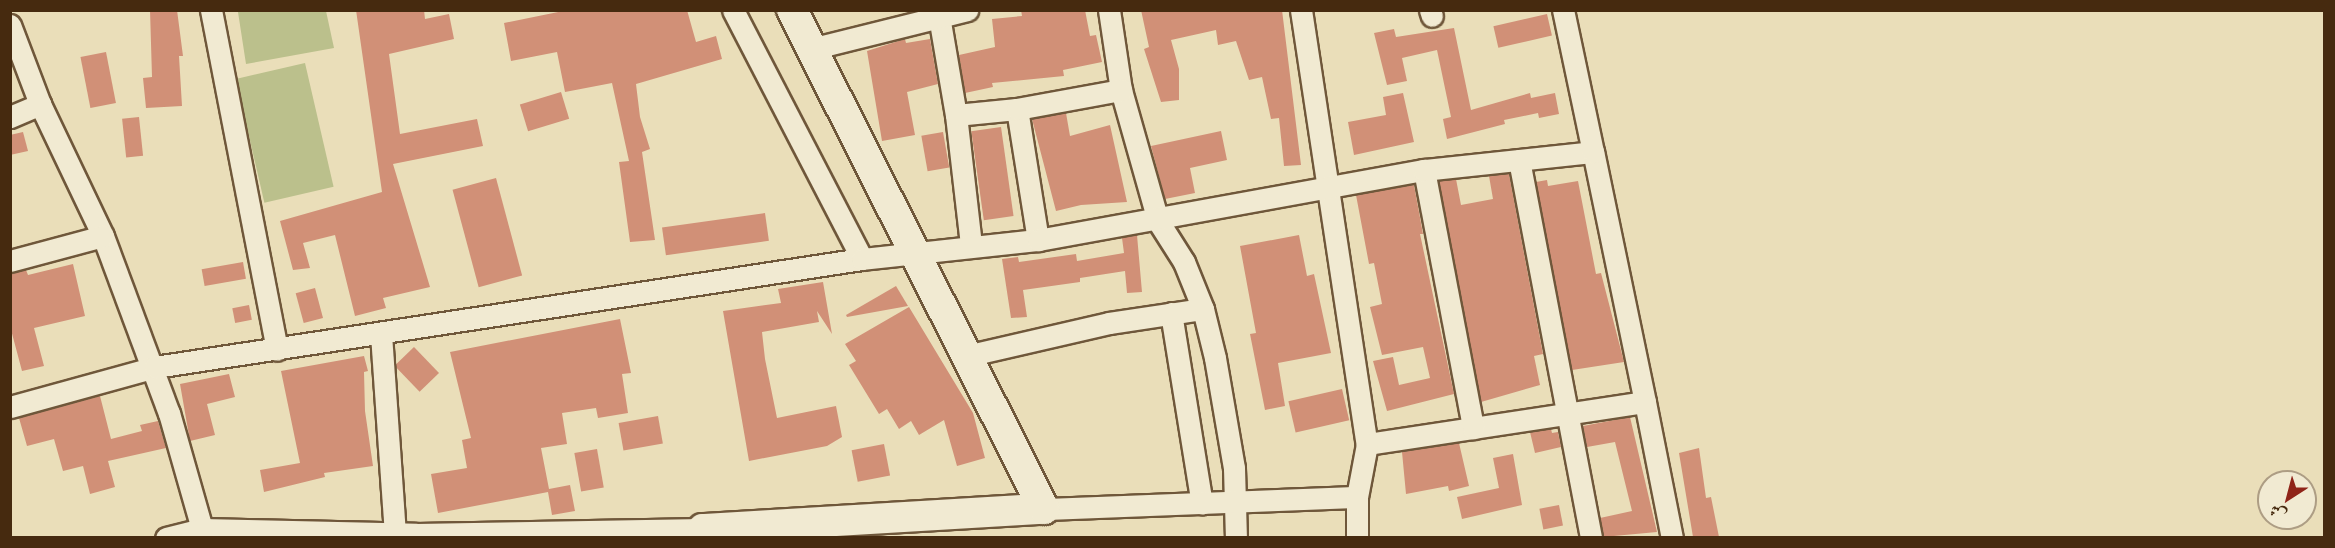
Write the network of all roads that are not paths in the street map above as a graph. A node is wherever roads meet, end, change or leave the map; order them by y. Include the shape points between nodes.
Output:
1 (211, 10) edge
2 (733, 10) edge
3 (792, 10) edge
4 (967, 10) edge
5 (1109, 10) edge
6 (1301, 10) edge
7 (1563, 10) edge
8 (939, 16) junction
9 (10, 25) edge
10 (811, 49) junction
11 (1121, 90) junction
12 (40, 104) junction
13 (1017, 109) junction
14 (956, 115) junction
15 (10, 117) edge
16 (1593, 152) junction
17 (1519, 160) junction
18 (1424, 170) junction
19 (1327, 184) junction
20 (1158, 221) junction
21 (103, 236) junction
22 (1038, 240) junction
23 (971, 245) junction
24 (913, 251) junction
25 (862, 259) junction
26 (10, 261) edge
27 (1203, 309) junction
28 (1171, 313) junction
29 (381, 334) junction
30 (277, 350) junction
31 (966, 356) junction
32 (155, 367) junction
33 (1645, 402) junction
34 (10, 407) edge
35 (1566, 413) junction
36 (1473, 428) junction
37 (1367, 444) junction
38 (1357, 497) junction
39 (1202, 504) junction
40 (1236, 504) junction
41 (1044, 509) junction
42 (202, 530) junction
43 (703, 533) edge
44 (394, 534) junction
45 (271, 535) edge
46 (416, 536) edge
47 (166, 537) edge
48 (1236, 537) edge
49 (1357, 537) edge
50 (1591, 537) edge
51 (1672, 537) edge

1 - 30 street
2 - 25 street
3 - 10 street
4 - 8 street
5 - 11 street
6 - 19 street
7 - 16 street
8 - 10 street
8 - 14 street
9 - 12 street
10 - 24 street
11 - 13 street
11 - 20 street
12 - 15 street
12 - 21 street
13 - 14 street
13 - 22 street
14 - 23 street
16 - 17 street
16 - 33 street
17 - 18 street
17 - 35 street
18 - 19 street
18 - 36 street
19 - 20 street
19 - 37 street
20 - 22 street
20 - 27 street via 1184,261
21 - 26 street
21 - 32 street
22 - 23 street
23 - 24 street
24 - 25 street
24 - 31 street
25 - 29 street
27 - 28 street
27 - 40 street via 1234,468
28 - 31 street
28 - 39 street
29 - 30 street
29 - 44 street
30 - 32 street
31 - 41 street
32 - 34 street
32 - 42 street
33 - 35 street
33 - 51 street
35 - 36 street
35 - 50 street
36 - 37 street
37 - 38 street
38 - 40 street
38 - 49 street
39 - 40 street
39 - 41 street
40 - 48 street
41 - 43 street
42 - 45 street
42 - 47 street
43 - 46 street
44 - 45 street
44 - 46 street

